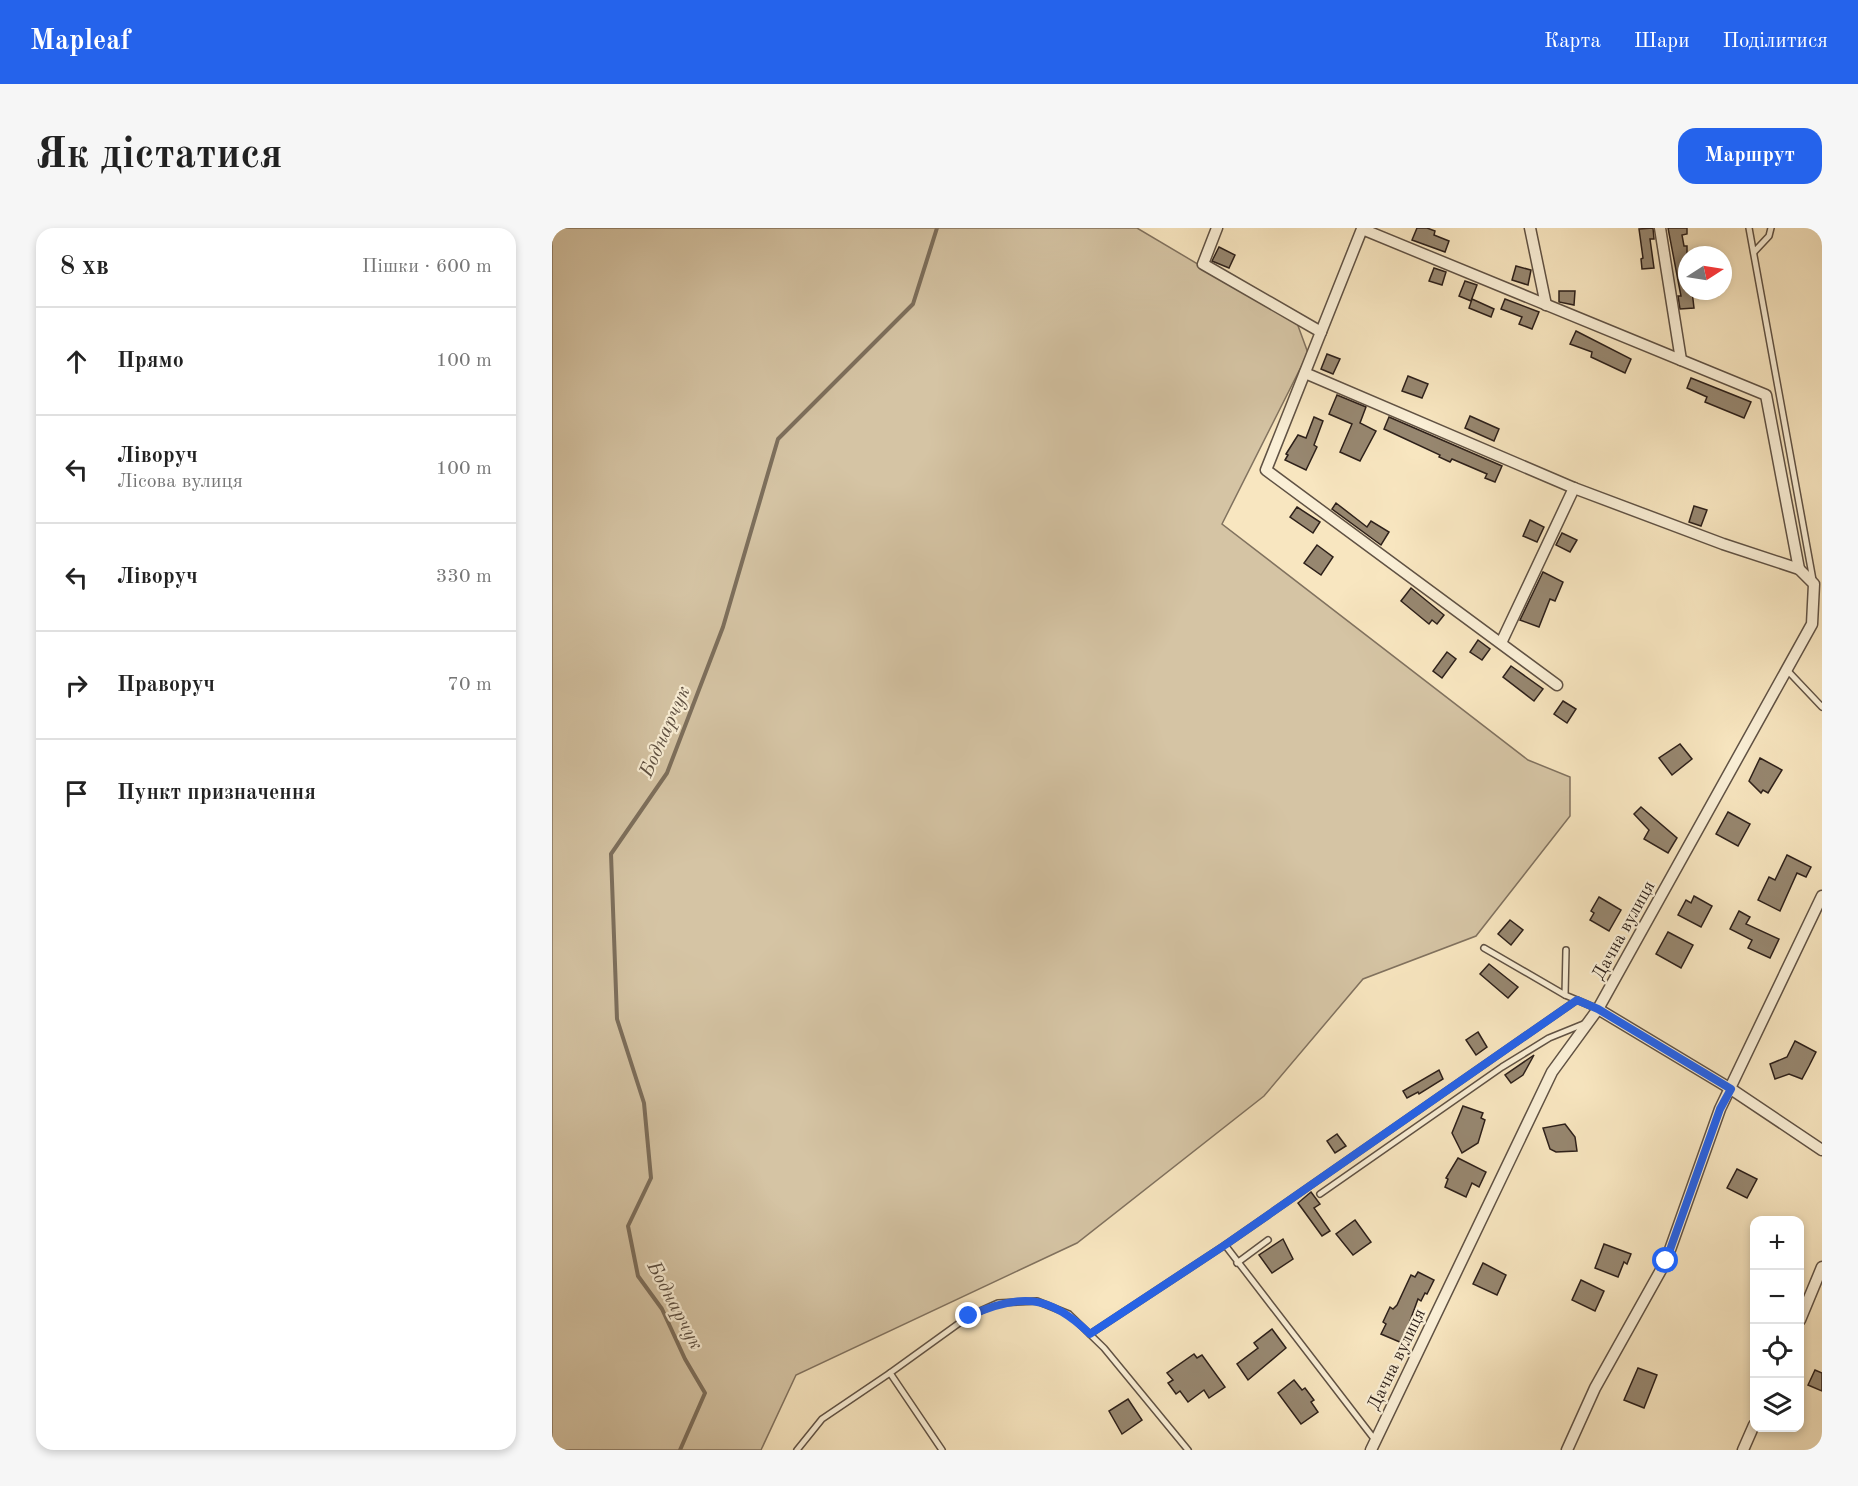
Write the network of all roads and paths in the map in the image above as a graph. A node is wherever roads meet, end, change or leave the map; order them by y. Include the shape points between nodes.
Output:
1 (1218, 228) edge
2 (1530, 228) edge
3 (1660, 228) edge
4 (1749, 228) edge
5 (1771, 228) edge
6 (1754, 252) junction
7 (1546, 304) junction
8 (1322, 332) junction
9 (1681, 360) junction
10 (1305, 373) junction
11 (1574, 488) junction
12 (1799, 569) junction
13 (1814, 584) junction
14 (1501, 643) junction
15 (1787, 670) junction
16 (1557, 685) dead end
17 (1822, 707) edge
18 (1821, 903) edge
19 (1484, 948) dead end
20 (1566, 950) dead end
21 (1565, 995) junction
22 (1577, 1000) junction
23 (1598, 1009) junction
24 (1589, 1022) junction
25 (1731, 1089) junction
26 (1822, 1150) edge
27 (1320, 1194) dead end
28 (1268, 1240) dead end
29 (1225, 1245) junction
30 (1238, 1263) junction
31 (1822, 1267) edge
32 (1804, 1310) edge
33 (1090, 1334) junction
34 (890, 1373) junction
35 (1752, 1432) edge
36 (1373, 1445) edge
37 (797, 1450) edge
38 (942, 1450) edge
39 (1188, 1450) edge
40 (1567, 1450) edge
41 (1743, 1450) edge

1 - 8 street via 1203,264
2 - 7 street
3 - 9 street
4 - 6 lane
5 - 6 lane
6 - 13 lane
7 - 8 street via 1362,229
7 - 9 street
8 - 10 street
9 - 12 street via 1766,395
10 - 11 street
10 - 14 street via 1266,470
11 - 12 street
11 - 14 street
12 - 13 street
13 - 15 street, Дачна вулиця via 1812,624
14 - 16 street
15 - 17 lane
15 - 23 street, Дачна вулиця
18 - 25 street
19 - 21 lane
20 - 21 lane
21 - 22 lane
22 - 23 lane
22 - 29 lane
23 - 24 street, Дачна вулиця
23 - 25 street
24 - 27 lane via 1549,1038 1502,1067
24 - 36 street, Дачна вулиця via 1552,1072
25 - 26 street
25 - 40 street via 1720,1109 1666,1261 1595,1388
28 - 30 lane
29 - 30 lane
29 - 33 lane
30 - 36 lane
31 - 32 street
33 - 34 lane via 1070,1314 1037,1300 998,1303 969,1316
33 - 39 lane
34 - 37 lane via 822,1419
34 - 38 lane
35 - 41 street

